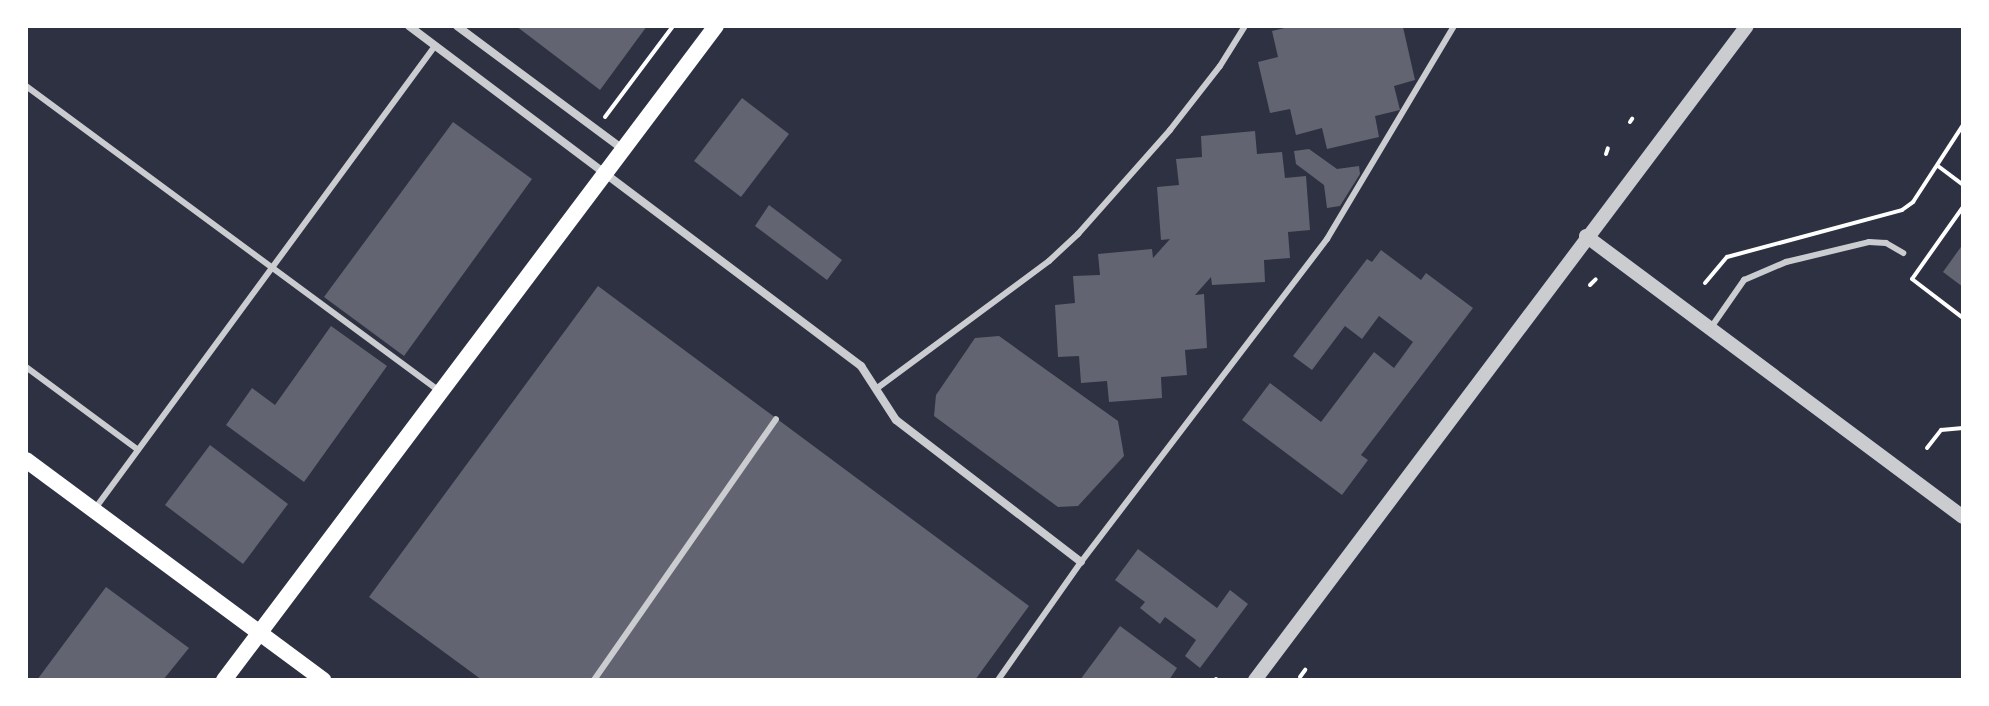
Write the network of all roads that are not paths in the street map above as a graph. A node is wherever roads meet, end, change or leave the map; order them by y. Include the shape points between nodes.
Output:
1 (409, 26) edge
2 (457, 26) edge
3 (716, 26) edge
4 (1245, 26) edge
5 (1454, 26) edge
6 (1747, 26) edge
7 (435, 46) junction
8 (26, 86) edge
9 (624, 151) junction
10 (606, 175) junction
11 (1586, 236) junction
12 (1903, 253) dead end
13 (272, 267) junction
14 (1710, 329) junction
15 (26, 367) edge
16 (876, 389) junction
17 (440, 392) junction
18 (776, 419) dead end
19 (138, 450) junction
20 (26, 460) edge
21 (93, 511) junction
22 (1963, 517) edge
23 (1081, 562) junction
24 (259, 633) junction
25 (224, 680) edge
26 (323, 680) edge
27 (594, 680) edge
28 (998, 680) edge
29 (1255, 680) edge

1 - 7 street
2 - 9 street
3 - 9 main road
4 - 16 lane via 1170,130 1078,234
5 - 23 lane via 1327,239
6 - 11 street
7 - 10 street
7 - 13 lane
8 - 13 lane
9 - 10 main road
10 - 16 street via 861,366
10 - 17 main road
11 - 14 street
11 - 29 street
12 - 14 lane via 1886,243 1869,242 1786,262 1744,280
13 - 17 lane
13 - 19 lane
14 - 22 street
15 - 19 lane
16 - 23 street via 896,420
17 - 24 main road
18 - 27 lane
19 - 21 lane
20 - 21 main road
21 - 24 main road
23 - 28 lane
24 - 25 main road
24 - 26 main road

